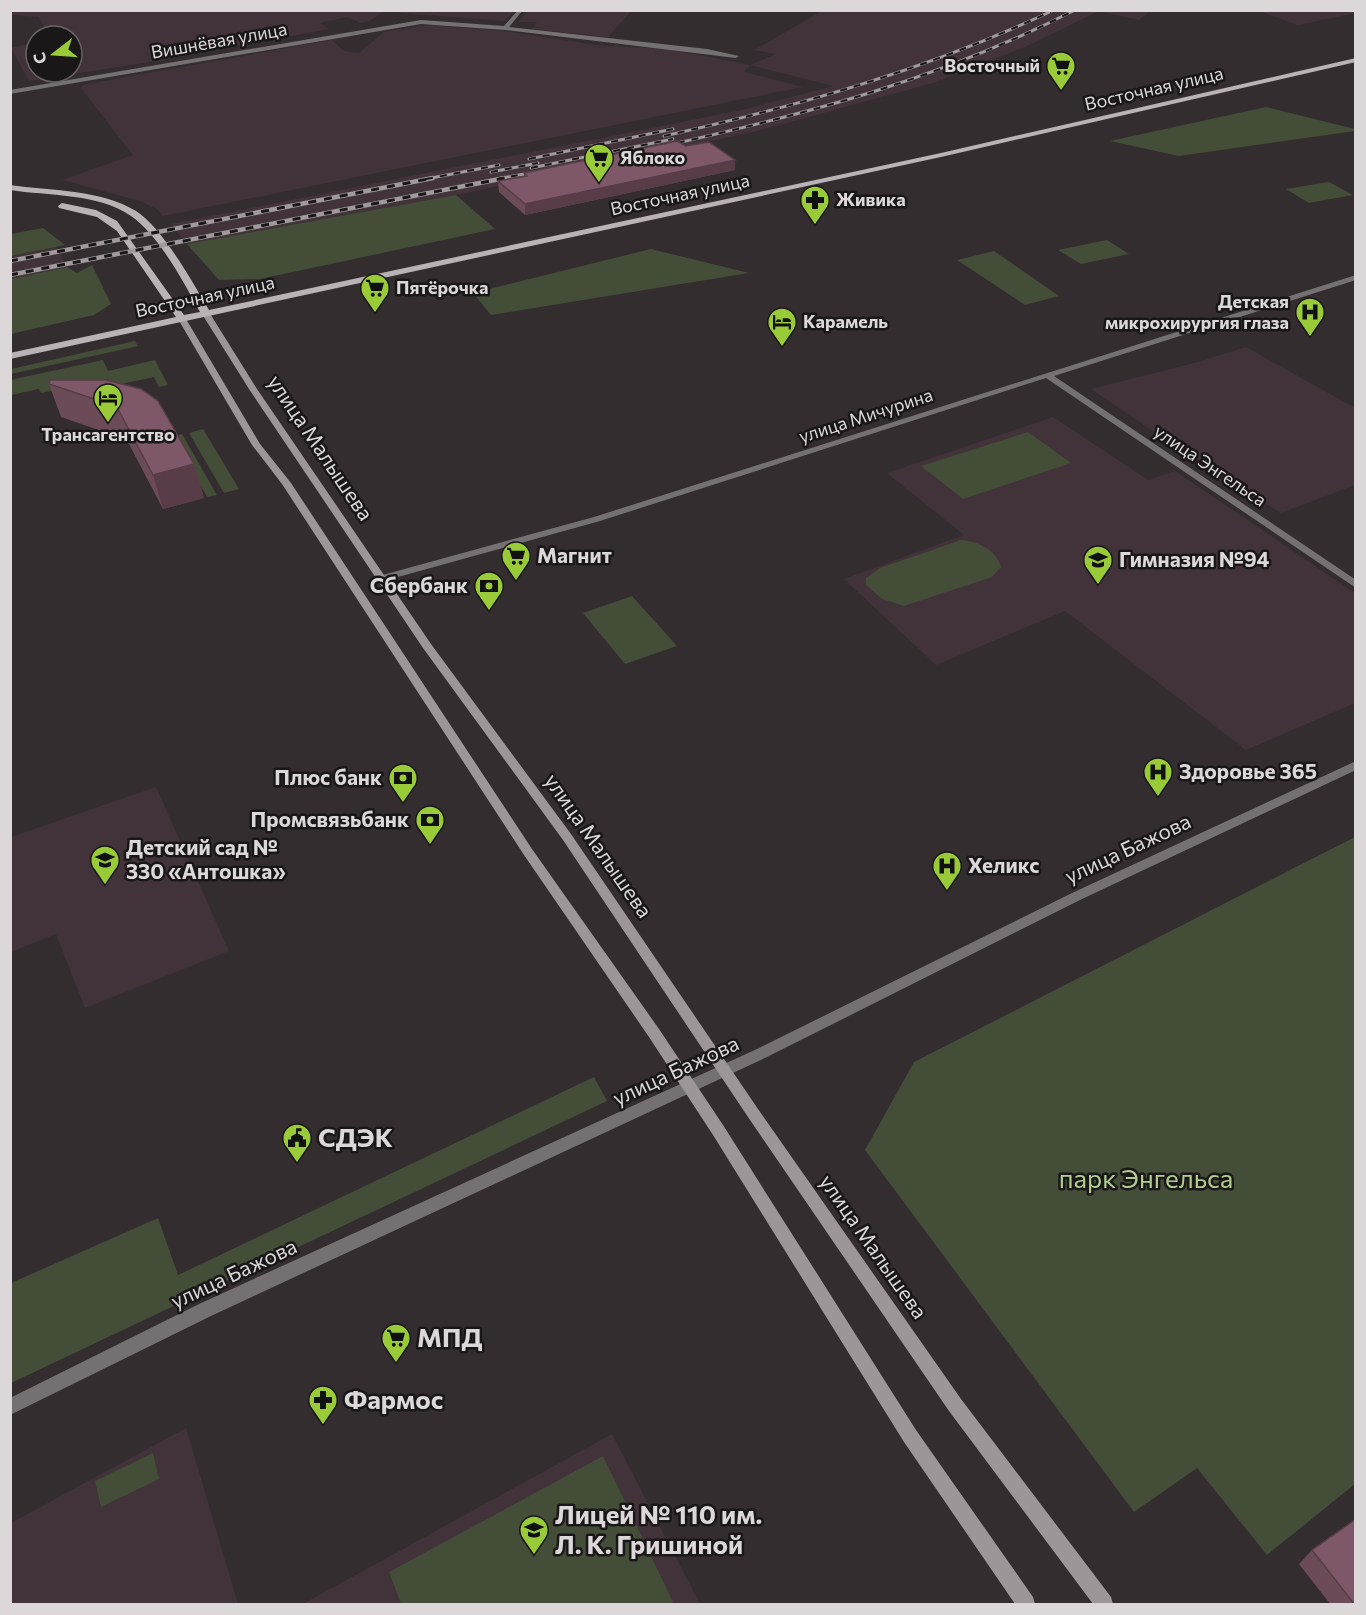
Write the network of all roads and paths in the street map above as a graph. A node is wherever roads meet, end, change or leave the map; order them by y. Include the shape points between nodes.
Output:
1 (521, 10) edge
2 (505, 28) junction
3 (736, 56) dead end
4 (1356, 60) edge
5 (10, 92) edge
6 (10, 187) edge
7 (50, 204) dead end
8 (1356, 277) edge
9 (206, 314) junction
10 (182, 319) junction
11 (10, 356) edge
12 (1047, 375) junction
13 (383, 578) junction
14 (1356, 585) edge
15 (1356, 765) edge
16 (724, 1071) junction
17 (688, 1087) junction
18 (10, 1407) edge
19 (1026, 1605) edge
20 (1104, 1605) edge

1 - 2 street
2 - 3 street, Вишнёвая улица
2 - 5 street, Вишнёвая улица via 407,24
4 - 9 main road, Восточная улица via 952,153
6 - 9 main road, улица Малышева via 95,200 133,213 145,223 195,292
7 - 10 main road via 81,208 111,219
8 - 12 street, улица Мичурина
9 - 10 main road, Восточная улица
9 - 13 main road, улица Малышева
10 - 11 main road, Восточная улица
10 - 17 main road via 256,445 286,483 521,842
12 - 13 street, улица Мичурина via 615,513
12 - 14 street, улица Энгельса
13 - 16 main road, улица Малышева via 427,646 567,837
15 - 16 street, улица Бажова via 1086,892
16 - 17 street, улица Бажова
16 - 20 main road, улица Малышева via 955,1404
17 - 18 street, улица Бажова via 194,1315
17 - 19 main road via 910,1436

